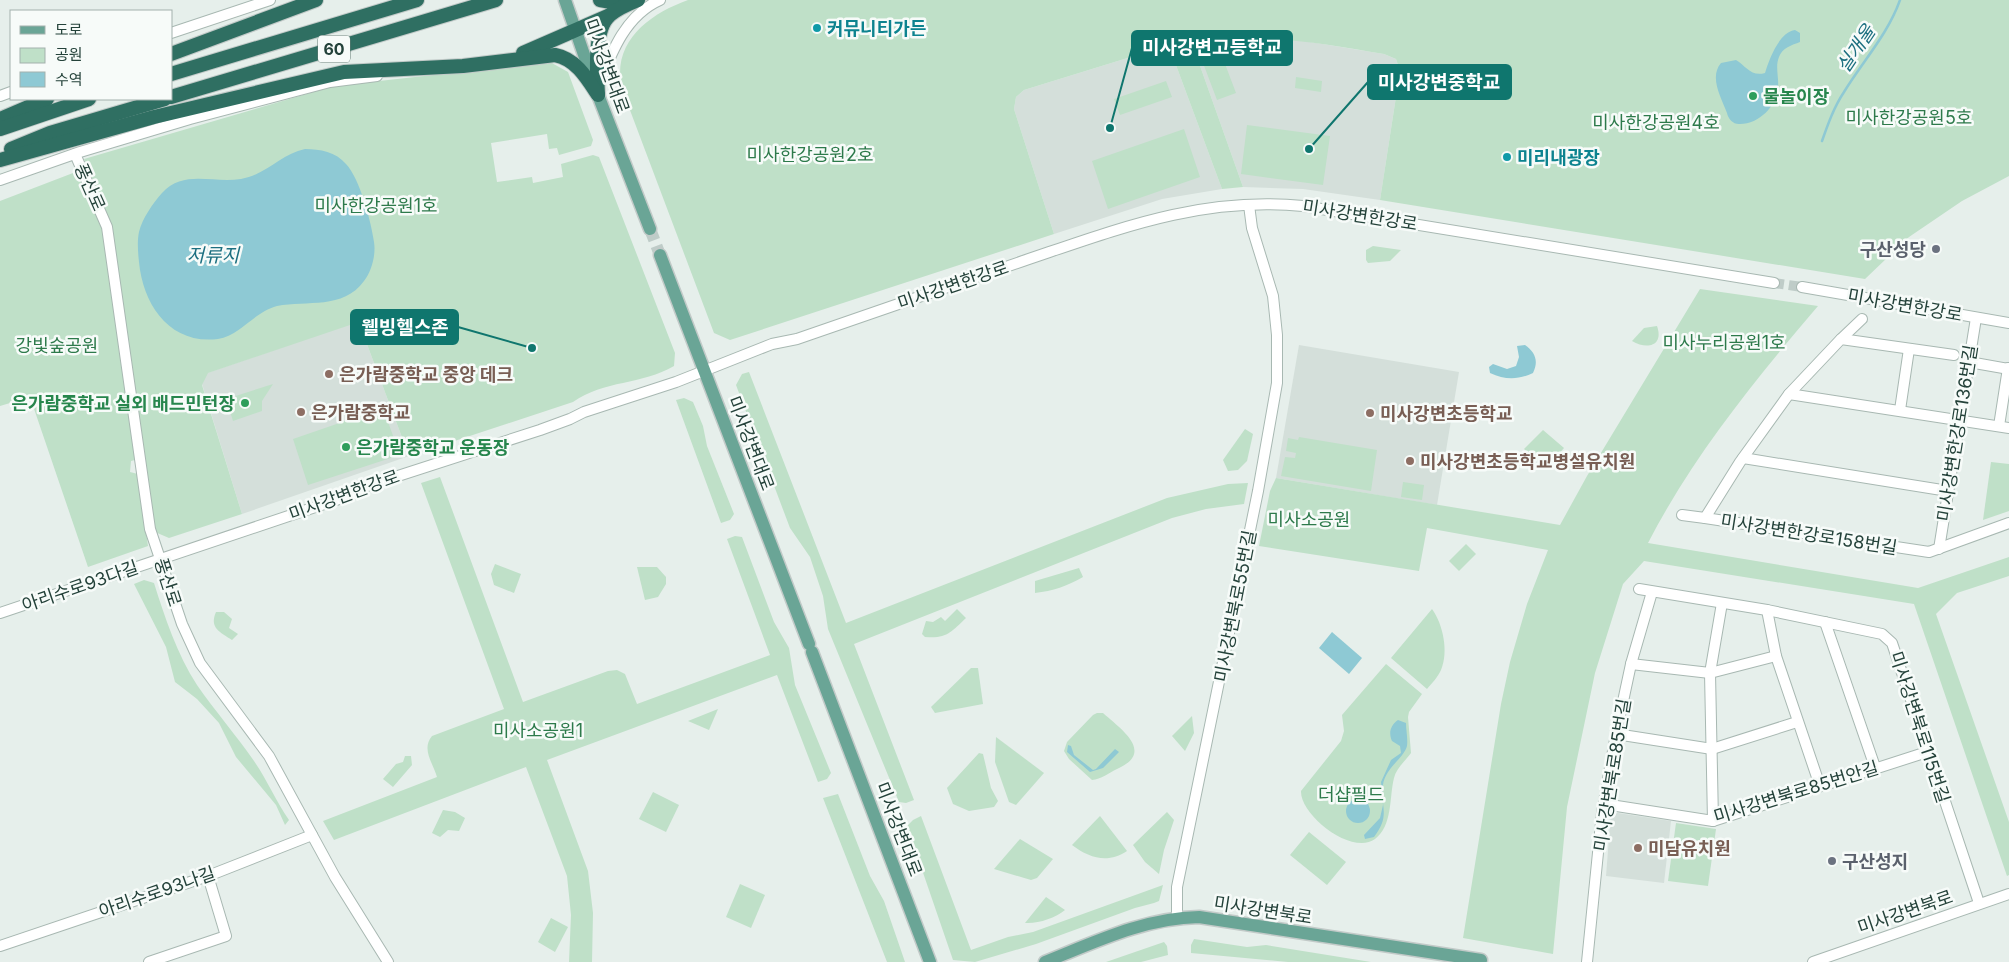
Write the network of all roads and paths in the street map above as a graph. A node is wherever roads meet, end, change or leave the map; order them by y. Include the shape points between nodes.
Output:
1 (270, 0) edge
2 (316, 0) edge
3 (417, 0) edge
4 (496, 0) edge
5 (565, 0) edge
6 (600, 0) edge
7 (625, 0) edge
8 (638, 0) edge
9 (660, 0) edge
10 (608, 16) junction
11 (574, 30) junction
12 (172, 33) edge
13 (172, 54) edge
14 (502, 61) junction
15 (463, 66) junction
16 (172, 74) edge
17 (598, 91) junction
18 (172, 97) edge
19 (45, 100) edge
20 (86, 100) edge
21 (162, 100) edge
22 (0, 119) edge
23 (0, 129) edge
24 (0, 153) edge
25 (75, 154) junction
26 (0, 160) edge
27 (0, 180) edge
28 (1249, 205) junction
29 (650, 229) tunnel mouth
30 (660, 255) tunnel mouth
31 (1774, 282) tunnel mouth
32 (1802, 287) tunnel mouth
33 (1976, 318) junction
34 (1862, 319) dead end
35 (2009, 323) edge
36 (1841, 338) junction
37 (1909, 349) junction
38 (1954, 355) dead end
39 (1969, 362) junction
40 (2009, 369) edge
41 (705, 371) junction
42 (1789, 394) junction
43 (1900, 410) junction
44 (1960, 420) junction
45 (2004, 427) edge
46 (1743, 458) junction
47 (1948, 491) junction
48 (1682, 515) dead end
49 (1705, 518) junction
50 (2009, 523) edge
51 (1939, 548) junction
52 (161, 558) junction
53 (1639, 589) dead end
54 (1652, 592) junction
55 (1722, 603) junction
56 (1767, 610) junction
57 (0, 613) edge
58 (1825, 622) junction
59 (1776, 656) junction
60 (1632, 664) junction
61 (1710, 673) junction
62 (1797, 722) junction
63 (1616, 734) junction
64 (1712, 749) junction
65 (1927, 752) junction
66 (1875, 767) junction
67 (1820, 786) junction
68 (1604, 804) junction
69 (1713, 821) junction
70 (312, 835) junction
71 (208, 876) junction
72 (2009, 894) edge
73 (1979, 903) junction
74 (1177, 918) junction
75 (0, 946) edge
76 (1481, 960) dead end
77 (150, 962) edge
78 (388, 962) edge
79 (930, 962) edge
80 (1045, 962) edge
81 (1587, 962) edge
82 (1812, 962) edge

1 - 12 street
2 - 13 highway
3 - 16 highway, 60
4 - 18 highway, 60
5 - 11 main road, 미사강변대로
6 - 7 highway
8 - 10 highway
9 - 17 street via 645,8 628,24
10 - 11 highway
10 - 17 highway via 602,26 597,51
11 - 14 highway
11 - 17 main road, 미사강변대로
14 - 15 highway
14 - 17 highway via 542,55 560,56 583,72
15 - 25 street via 437,72 330,82
15 - 26 highway via 370,69 313,78 154,117
17 - 29 main road, 미사강변대로
19 - 22 highway
20 - 23 highway
21 - 24 highway via 50,133
25 - 27 street
25 - 52 street, 풍산로 via 107,227 150,529
28 - 31 street, 미사강변한강로 via 1287,204 1338,211
28 - 41 street, 미사강변한강로 via 1192,210 1145,221 797,340 772,344
28 - 74 street, 미사강변북로55번길 via 1253,233 1274,296 1277,383 1260,482 1177,887
30 - 41 main road, 미사강변대로
32 - 33 street, 미사강변한강로
33 - 35 street, 미사강변한강로
33 - 39 street, 미사강변한강로136번길
34 - 36 street, 미사강변한강로158번길
36 - 37 street
36 - 42 street, 미사강변한강로158번길
37 - 38 street
37 - 43 street
39 - 40 street
39 - 44 street, 미사강변한강로136번길
40 - 45 street
41 - 52 street, 미사강변한강로
41 - 79 main road, 미사강변대로
42 - 43 street
42 - 46 street, 미사강변한강로158번길
43 - 44 street
44 - 45 street
44 - 47 street, 미사강변한강로136번길
46 - 47 street
46 - 49 street, 미사강변한강로158번길
47 - 51 street, 미사강변한강로136번길
48 - 49 street
49 - 51 street, 미사강변한강로158번길 via 1929,552
50 - 51 street, 미사강변한강로158번길
52 - 57 street, 아리수로93다길
52 - 70 street, 풍산로 via 182,624 200,663 259,741
53 - 54 street, 미사강변북로115번길
54 - 55 street, 미사강변북로115번길
54 - 60 street, 미사강변북로85번길
55 - 56 street, 미사강변북로115번길
55 - 61 street
56 - 58 street, 미사강변북로115번길
56 - 59 street
58 - 65 street, 미사강변북로115번길 via 1882,634 1892,643
58 - 66 street
59 - 61 street
59 - 62 street
60 - 61 street
60 - 63 street, 미사강변북로85번길
61 - 64 street
62 - 64 street
62 - 67 street
63 - 64 street
63 - 68 street, 미사강변북로85번길
64 - 69 street
65 - 66 street, 미사강변북로85번안길
65 - 73 street, 미사강변북로115번길
66 - 67 street, 미사강변북로85번안길
67 - 69 street, 미사강변북로85번안길
68 - 69 street, 미사강변북로85번안길
68 - 81 street, 미사강변북로85번길
70 - 71 street, 아리수로93나길
70 - 78 street, 풍산로
71 - 75 street, 아리수로93나길
71 - 77 street via 226,936
72 - 73 street, 미사강변북로
73 - 82 street, 미사강변북로
74 - 76 main road, 미사강변북로 via 1199,918
74 - 80 main road, 미사강변북로 via 1130,928

